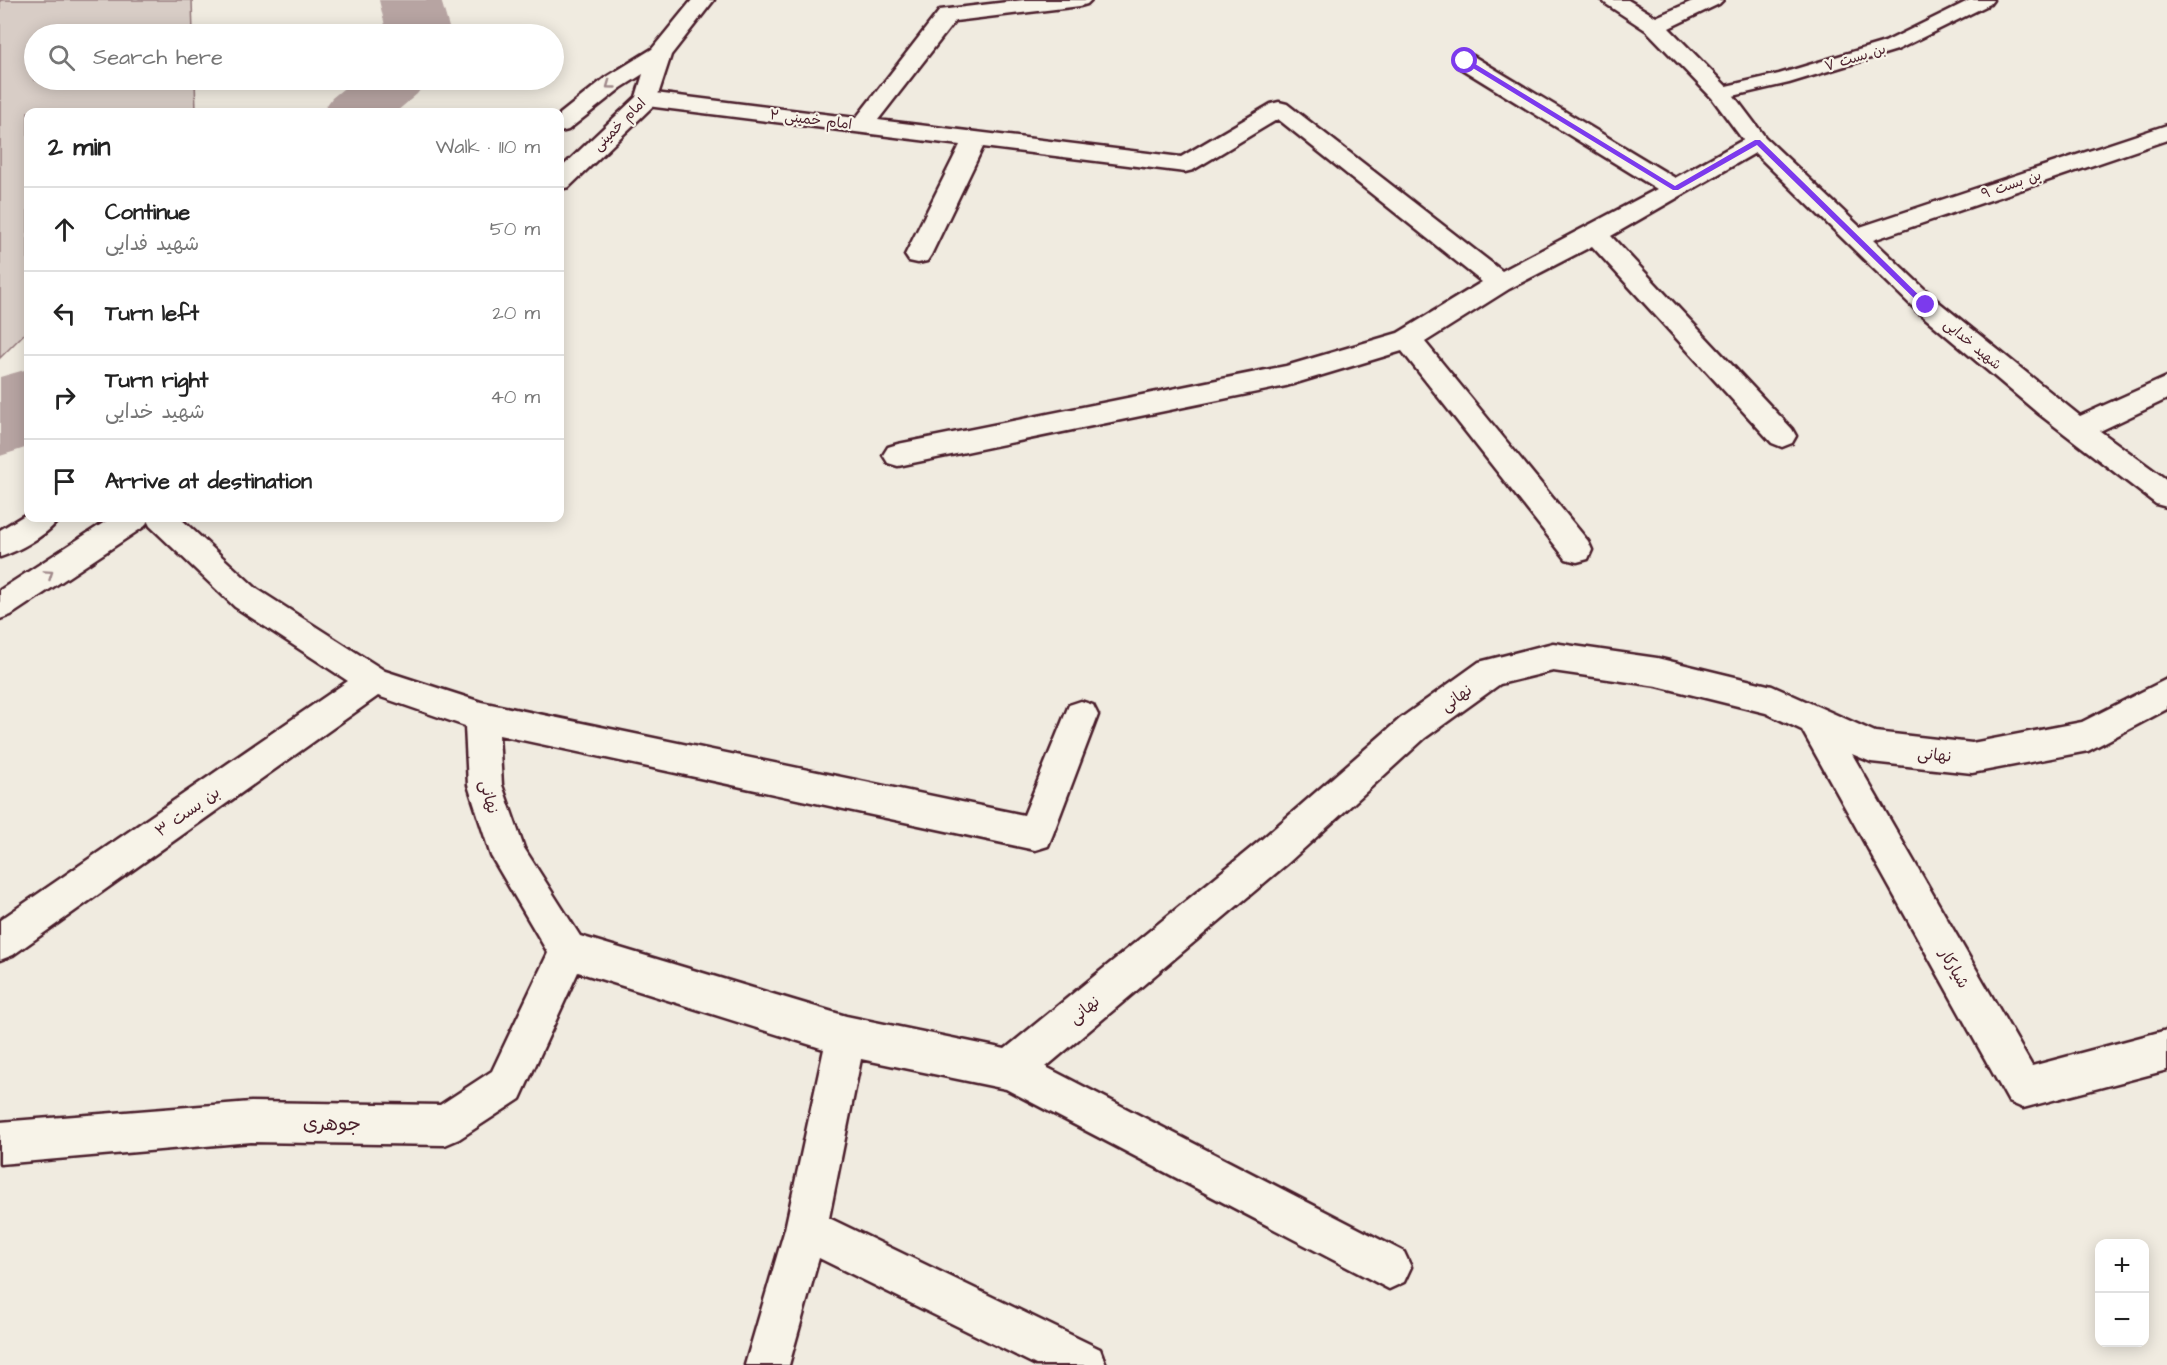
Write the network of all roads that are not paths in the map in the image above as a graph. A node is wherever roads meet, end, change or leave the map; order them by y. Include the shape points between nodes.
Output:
1 (1080, 0) edge
2 (1613, 0) edge
3 (1713, 0) edge
4 (1984, 0) edge
5 (695, 4) edge
6 (1655, 26) junction
7 (660, 54) junction
8 (1465, 61) dead end
9 (1720, 93) junction
10 (647, 99) junction
11 (564, 122) edge
12 (861, 125) junction
13 (2167, 132) edge
14 (975, 139) junction
15 (1757, 142) junction
16 (564, 178) edge
17 (1675, 189) junction
18 (1595, 234) junction
19 (1855, 237) junction
20 (918, 255) dead end
21 (1500, 283) junction
22 (1408, 340) junction
23 (2167, 387) edge
24 (2078, 429) junction
25 (1782, 435) dead end
26 (898, 455) dead end
27 (2167, 496) edge
28 (37, 522) edge
29 (128, 522) edge
30 (165, 522) edge
31 (0, 545) edge
32 (1577, 550) dead end
33 (0, 606) edge
34 (374, 681) junction
35 (2167, 693) edge
36 (1081, 715) dead end
37 (481, 717) junction
38 (1814, 720) junction
39 (0, 942) edge
40 (568, 951) junction
41 (846, 1036) junction
42 (2167, 1050) edge
43 (1011, 1070) junction
44 (0, 1143) edge
45 (806, 1229) junction
46 (1389, 1268) dead end
47 (767, 1365) edge
48 (1084, 1365) edge

1 - 12 street via 948,15
2 - 6 street, شهید خدایی
3 - 6 street
4 - 9 lane, بن بست ۷ via 1891,46 1783,79
5 - 7 street, امام خمینی
6 - 9 street, شهید خدایی
7 - 10 street, امام خمینی
7 -> 11 street, امام خمینی via 613,82
8 - 17 street
9 - 15 street, شهید خدایی
10 - 12 street, امام خمینی ۲
10 - 16 street, امام خمینی
12 - 14 street, امام خمینی ۲
13 - 19 street, بن بست ۹
14 - 20 street
14 - 21 street, امام خمینی ۲ via 1185,165 1279,109
15 - 17 street
15 - 19 street, شهید خدایی
17 - 18 street
18 - 21 street
18 - 25 street
19 - 24 street, شهید خدایی via 1926,305
21 - 22 street
22 - 26 street via 1286,376
22 - 32 street
23 - 24 street
24 - 27 street, شهید خدایی
28 - 31 street
33 -> 29 street
30 - 34 street via 246,598
34 - 37 street
34 - 39 street, بن بست ۳
35 - 38 street, نهانی via 2088,736 1972,758 1871,747
36 - 37 street via 1035,834
37 - 40 street, نهانی via 485,785 508,856
38 - 42 street, شیارکار via 2023,1088
38 - 43 street, نهانی via 1772,700 1657,672 1553,657 1491,672 1413,728 1275,851
40 - 41 street
40 - 44 street, جوهری via 506,1085 445,1125 251,1122
41 - 43 street
41 - 45 street
43 - 46 street
45 - 47 street
45 - 48 street

